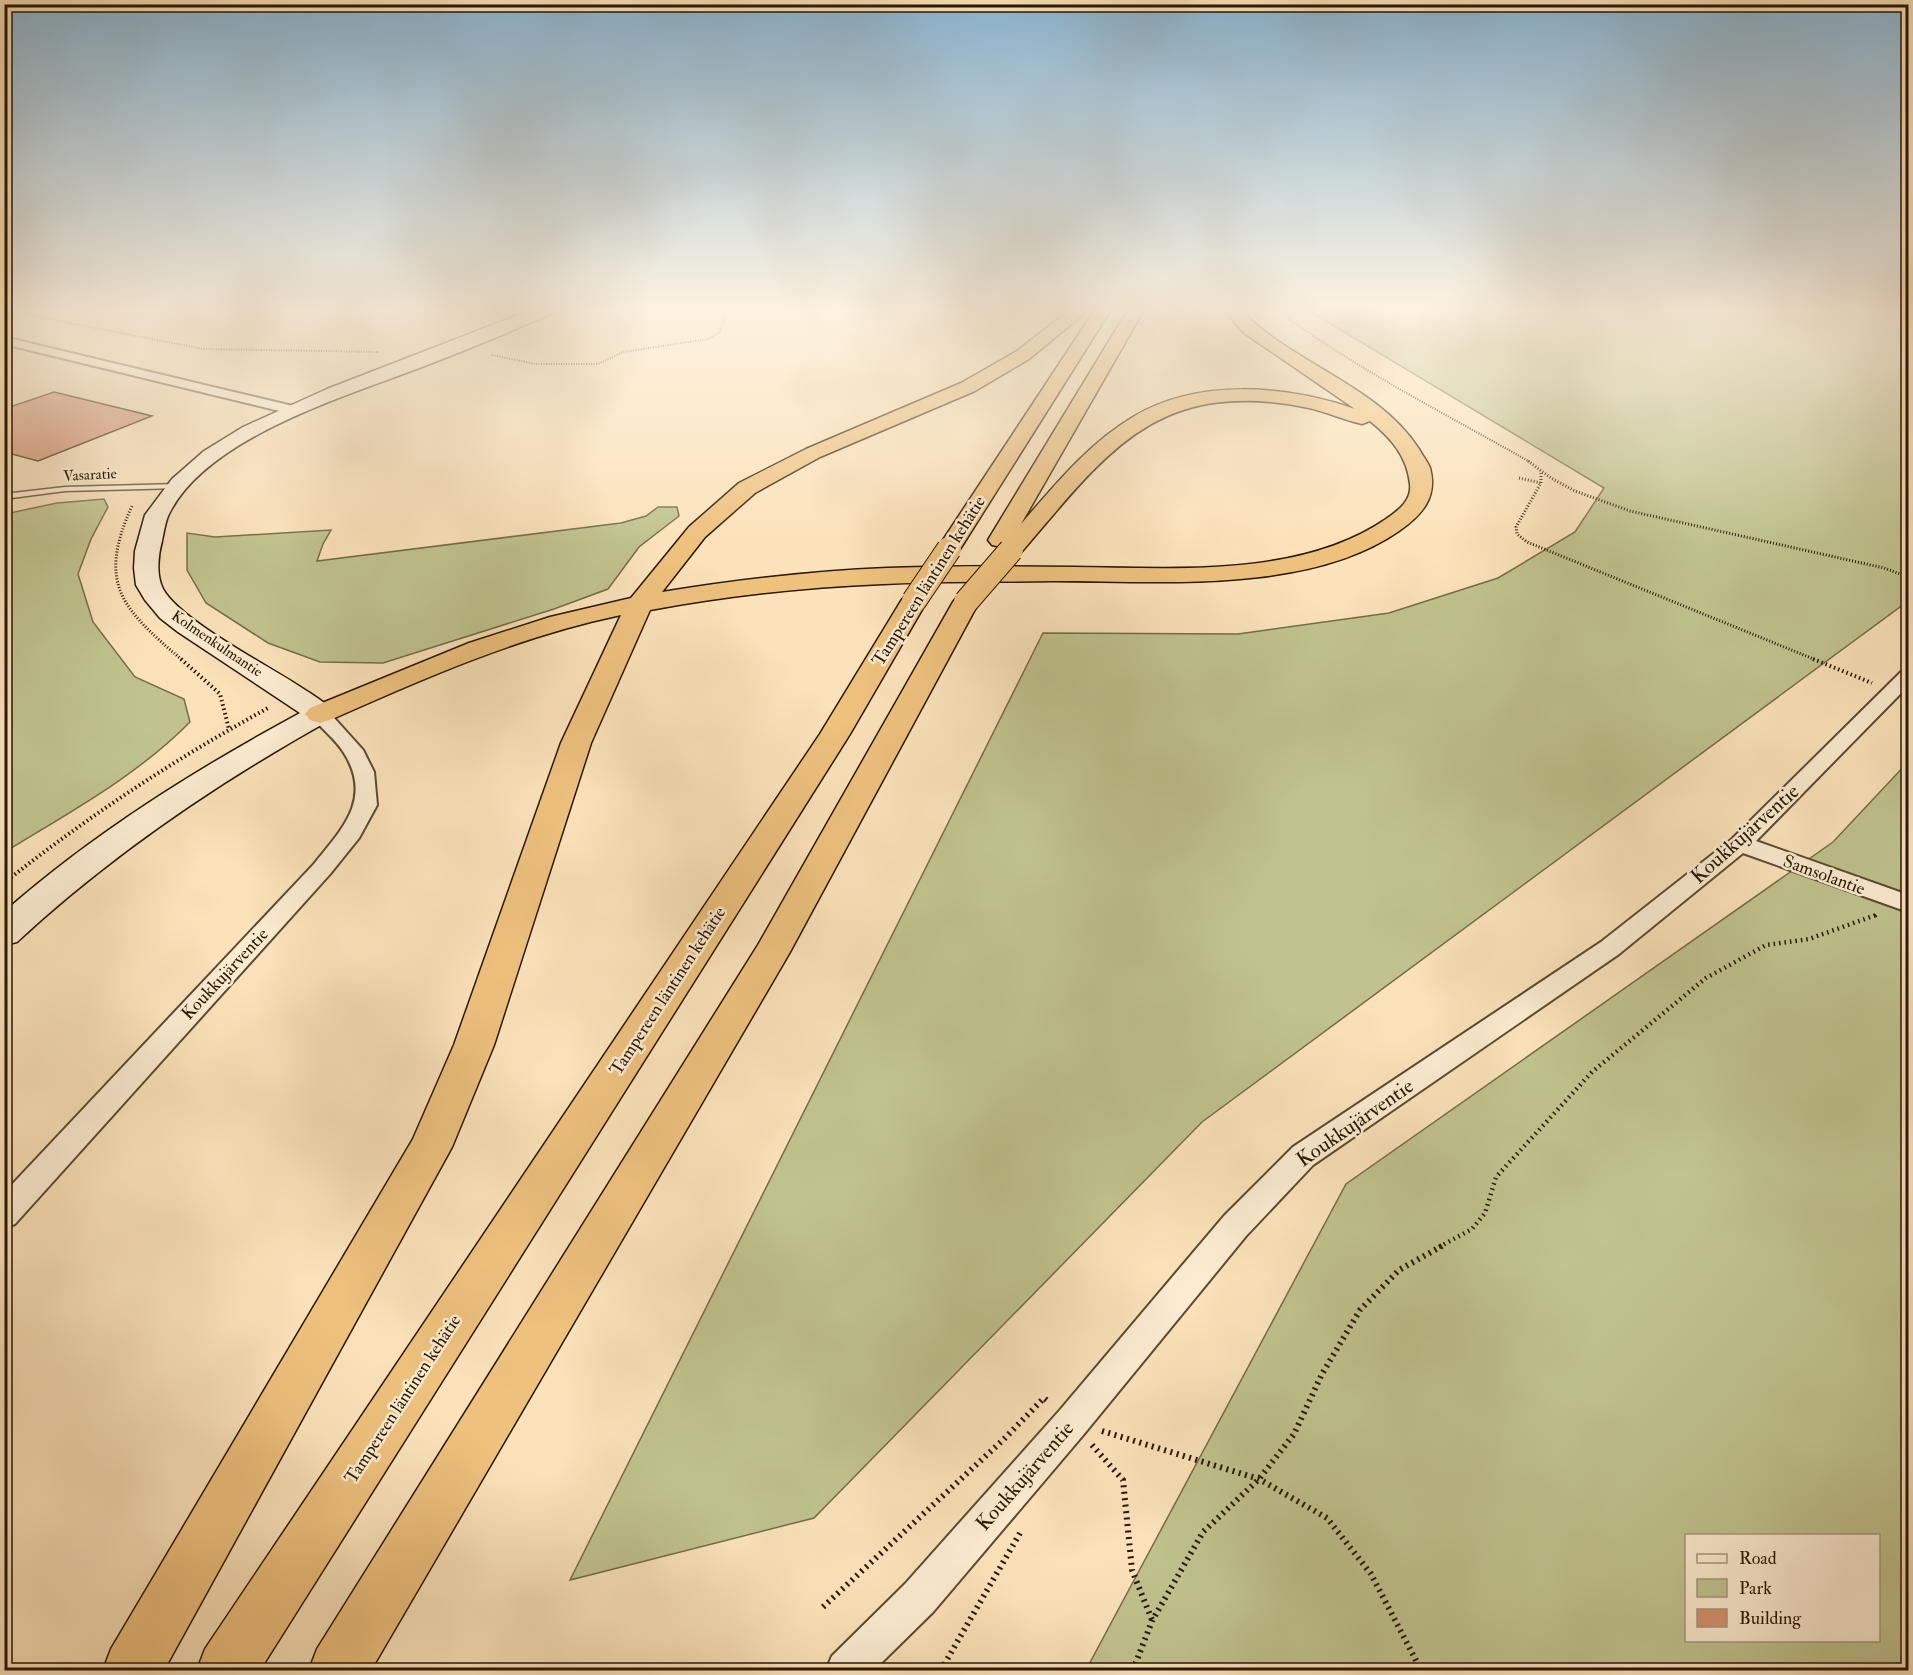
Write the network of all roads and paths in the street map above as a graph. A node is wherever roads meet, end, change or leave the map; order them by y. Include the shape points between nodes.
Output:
1 (194, 386) edge
2 (354, 386) edge
3 (969, 386) edge
4 (1054, 386) edge
5 (1094, 386) edge
6 (1334, 386) edge
7 (1396, 386) edge
8 (292, 410) junction
9 (1394, 431) junction
10 (1541, 473) junction
11 (1519, 478) dead end
12 (1541, 483) junction
13 (178, 486) junction
14 (143, 487) junction
15 (4, 497) edge
16 (1003, 550) junction
17 (1908, 577) edge
18 (640, 603) junction
19 (1900, 684) edge
20 (294, 695) junction
21 (320, 714) junction
22 (229, 729) junction
23 (1740, 844) junction
24 (4, 883) edge
25 (1899, 901) edge
26 (4, 933) edge
27 (4, 1215) edge
28 (1072, 1422) junction
29 (1259, 1479) junction
30 (1025, 1524) dead end
31 (823, 1607) dead end
32 (1152, 1621) junction
33 (132, 1671) edge
34 (226, 1671) edge
35 (338, 1671) edge
36 (846, 1671) edge
37 (941, 1671) edge
38 (1133, 1671) edge
39 (1421, 1671) edge

1 - 8 street
2 - 8 street, Kolmenkulmantie
3 - 18 highway via 813,453 747,488 697,532
4 - 34 highway, Tampereen läntinen kehätie, bridge via 914,602 829,744
5 - 16 highway
6 - 9 highway
7 - 10 path via 1530,462
8 - 13 street, Kolmenkulmantie via 224,447
9 - 16 highway via 1330,407 1288,399 1214,398 1181,405 1141,420 1123,434
9 - 18 highway via 1419,467 1419,500 1379,536 1320,557 1265,567 1184,573 810,580
10 - 12 path
10 - 17 path via 1591,499 1884,568
11 - 12 path
12 - 19 path via 1516,526 1517,534 1527,542
13 - 14 lane, Vasaratie
13 - 20 street, Kolmenkulmantie via 154,517 148,535 145,570 153,593 172,615
14 - 15 lane, Vasaratie via 65,489
14 - 22 path via 114,550 112,568 122,596 138,621 220,694
16 - 35 highway, bridge via 966,602 772,952
18 - 21 highway via 497,642
18 - 33 highway via 576,743 474,1045 431,1147
19 - 23 street, Koukkujärventie
20 - 21 street, Kolmenkulmantie
20 - 22 path
21 - 26 street via 166,803 85,863
21 - 27 street, Koukkujärventie via 353,750 363,772 366,805 351,833
22 - 24 path via 110,804
23 - 25 street, Samsolantie
23 - 28 street, Koukkujärventie via 1610,948 1303,1156 1235,1227
25 - 29 path via 1874,917 1809,939 1766,945 1706,978 1592,1072 1496,1178 1485,1213 1472,1229 1399,1270 1360,1310 1322,1374 1294,1434
28 - 29 path
28 - 31 path via 1044,1398
28 - 32 path via 1123,1480 1132,1570
28 - 36 street, Koukkujärventie via 920,1598
29 - 32 path via 1203,1532
29 - 39 path via 1327,1518 1371,1574
30 - 37 path
32 - 38 path

